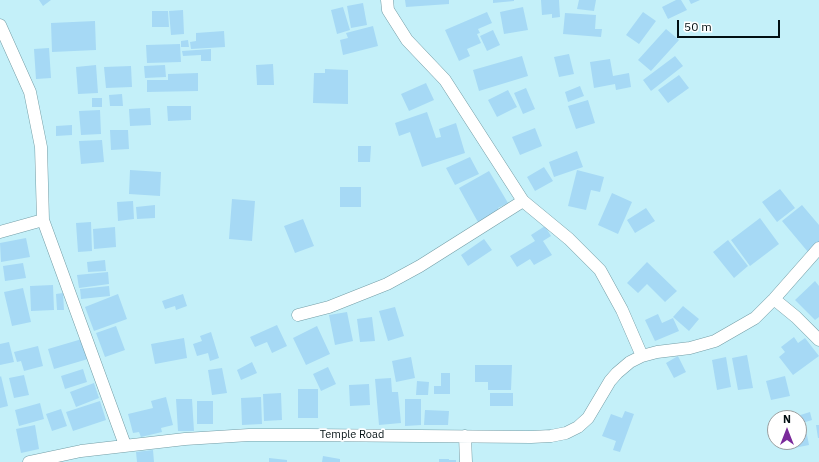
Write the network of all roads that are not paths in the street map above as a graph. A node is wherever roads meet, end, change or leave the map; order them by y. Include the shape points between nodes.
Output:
1 (387, 0) edge
2 (0, 25) edge
3 (522, 201) junction
4 (43, 220) junction
5 (0, 232) edge
6 (819, 248) edge
7 (774, 299) junction
8 (298, 314) dead end
9 (819, 340) edge
10 (642, 356) junction
11 (465, 436) junction
12 (125, 445) junction
13 (29, 462) edge
14 (466, 462) edge

1 - 3 street via 388,10 407,40 445,80
2 - 4 street via 30,92 41,147
3 - 8 street via 387,284 329,307
3 - 10 street via 569,239 600,270 622,310
4 - 5 street
4 - 12 street
6 - 7 street, Temple Road
7 - 9 street
7 - 10 street, Temple Road via 755,318 715,341
10 - 11 street, Temple Road via 630,362 610,380 588,418 566,433 531,437
11 - 12 street, Temple Road via 249,435
11 - 14 street
12 - 13 street, Temple Road

